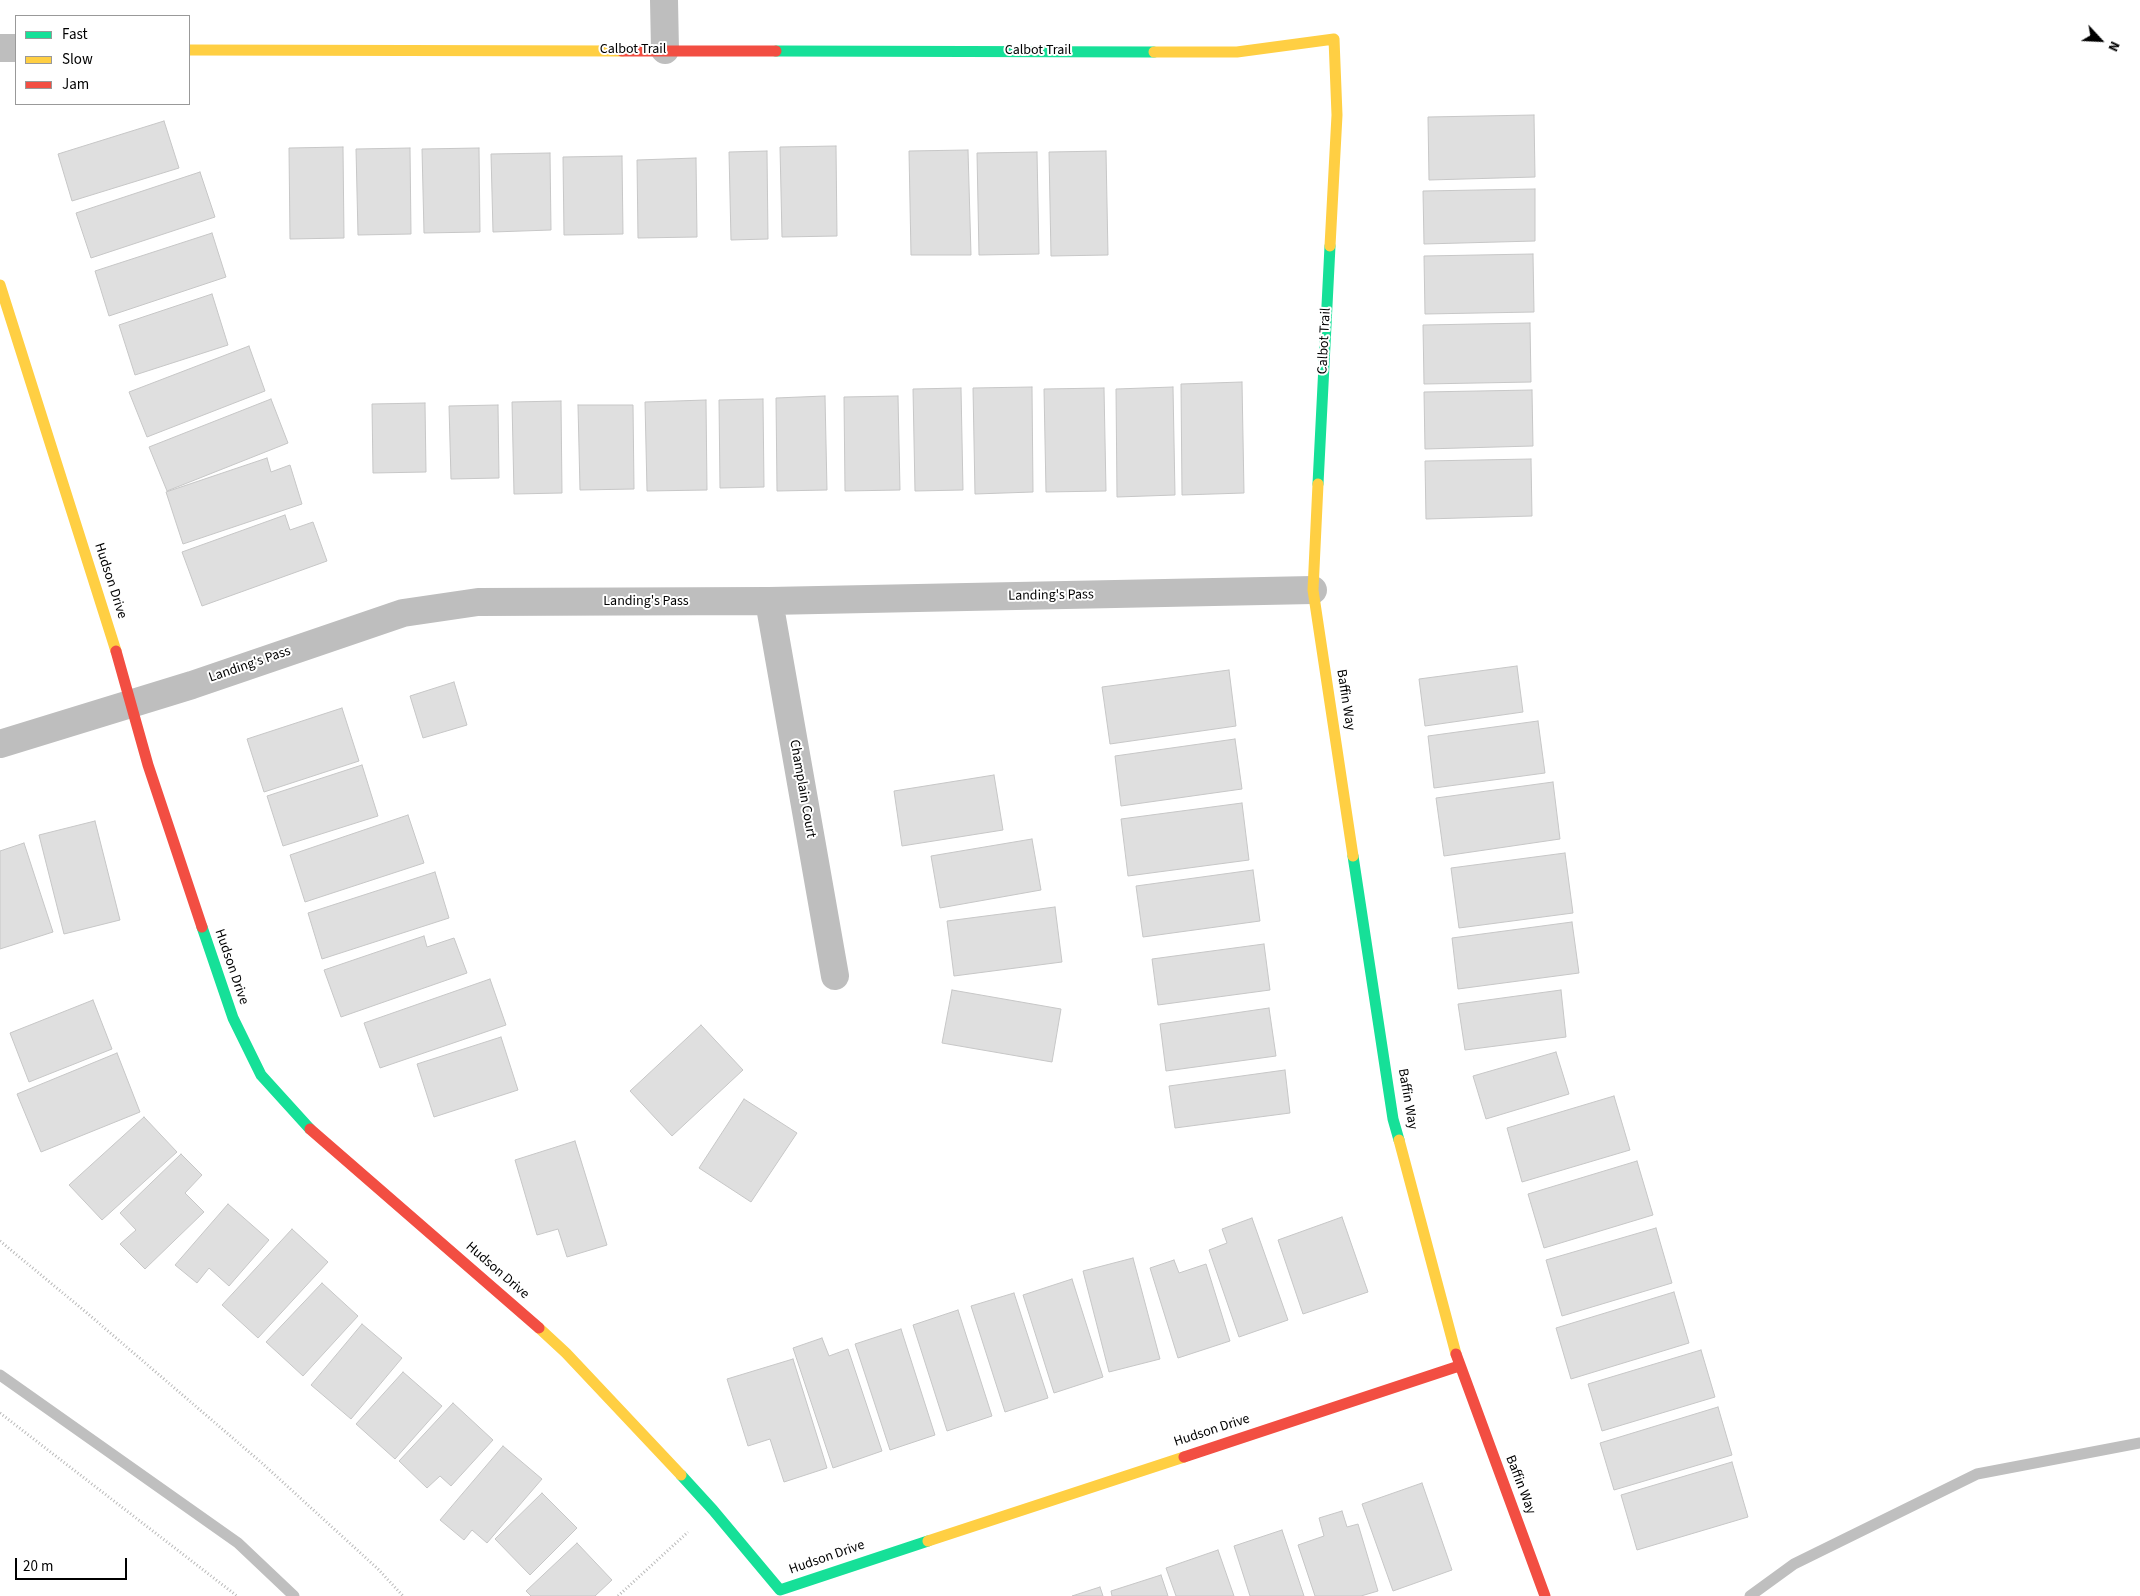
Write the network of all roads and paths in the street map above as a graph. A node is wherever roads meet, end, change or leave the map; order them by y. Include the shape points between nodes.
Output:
1 (664, 0) edge
2 (0, 48) edge
3 (15, 48) edge
4 (190, 50) edge
5 (666, 50) junction
6 (0, 285) edge
7 (1313, 590) junction
8 (769, 602) junction
9 (130, 704) junction
10 (0, 744) edge
11 (835, 976) dead end
12 (0, 1241) edge
13 (1459, 1366) junction
14 (0, 1413) edge
15 (712, 1510) junction
16 (238, 1596) edge
17 (403, 1596) edge
18 (618, 1596) edge
19 (1546, 1596) edge

1 - 5 street
2 - 3 street
4 - 5 street, Calbot Trail
5 - 7 street, Calbot Trail via 1237,52 1334,39 1337,115
6 - 9 street, Hudson Drive via 116,650
7 - 8 street, Landing's Pass
7 - 13 street, Baffin Way via 1393,1119
8 - 9 street, Landing's Pass via 478,602 403,613
8 - 11 street, Champlain Court
9 - 10 street, Landing's Pass
9 - 15 street, Hudson Drive via 233,1018 261,1075 306,1126 521,1311 566,1354
12 - 17 path via 263,1464
13 - 15 street, Hudson Drive via 780,1590
13 - 19 street, Baffin Way
14 - 16 path
15 - 18 path

